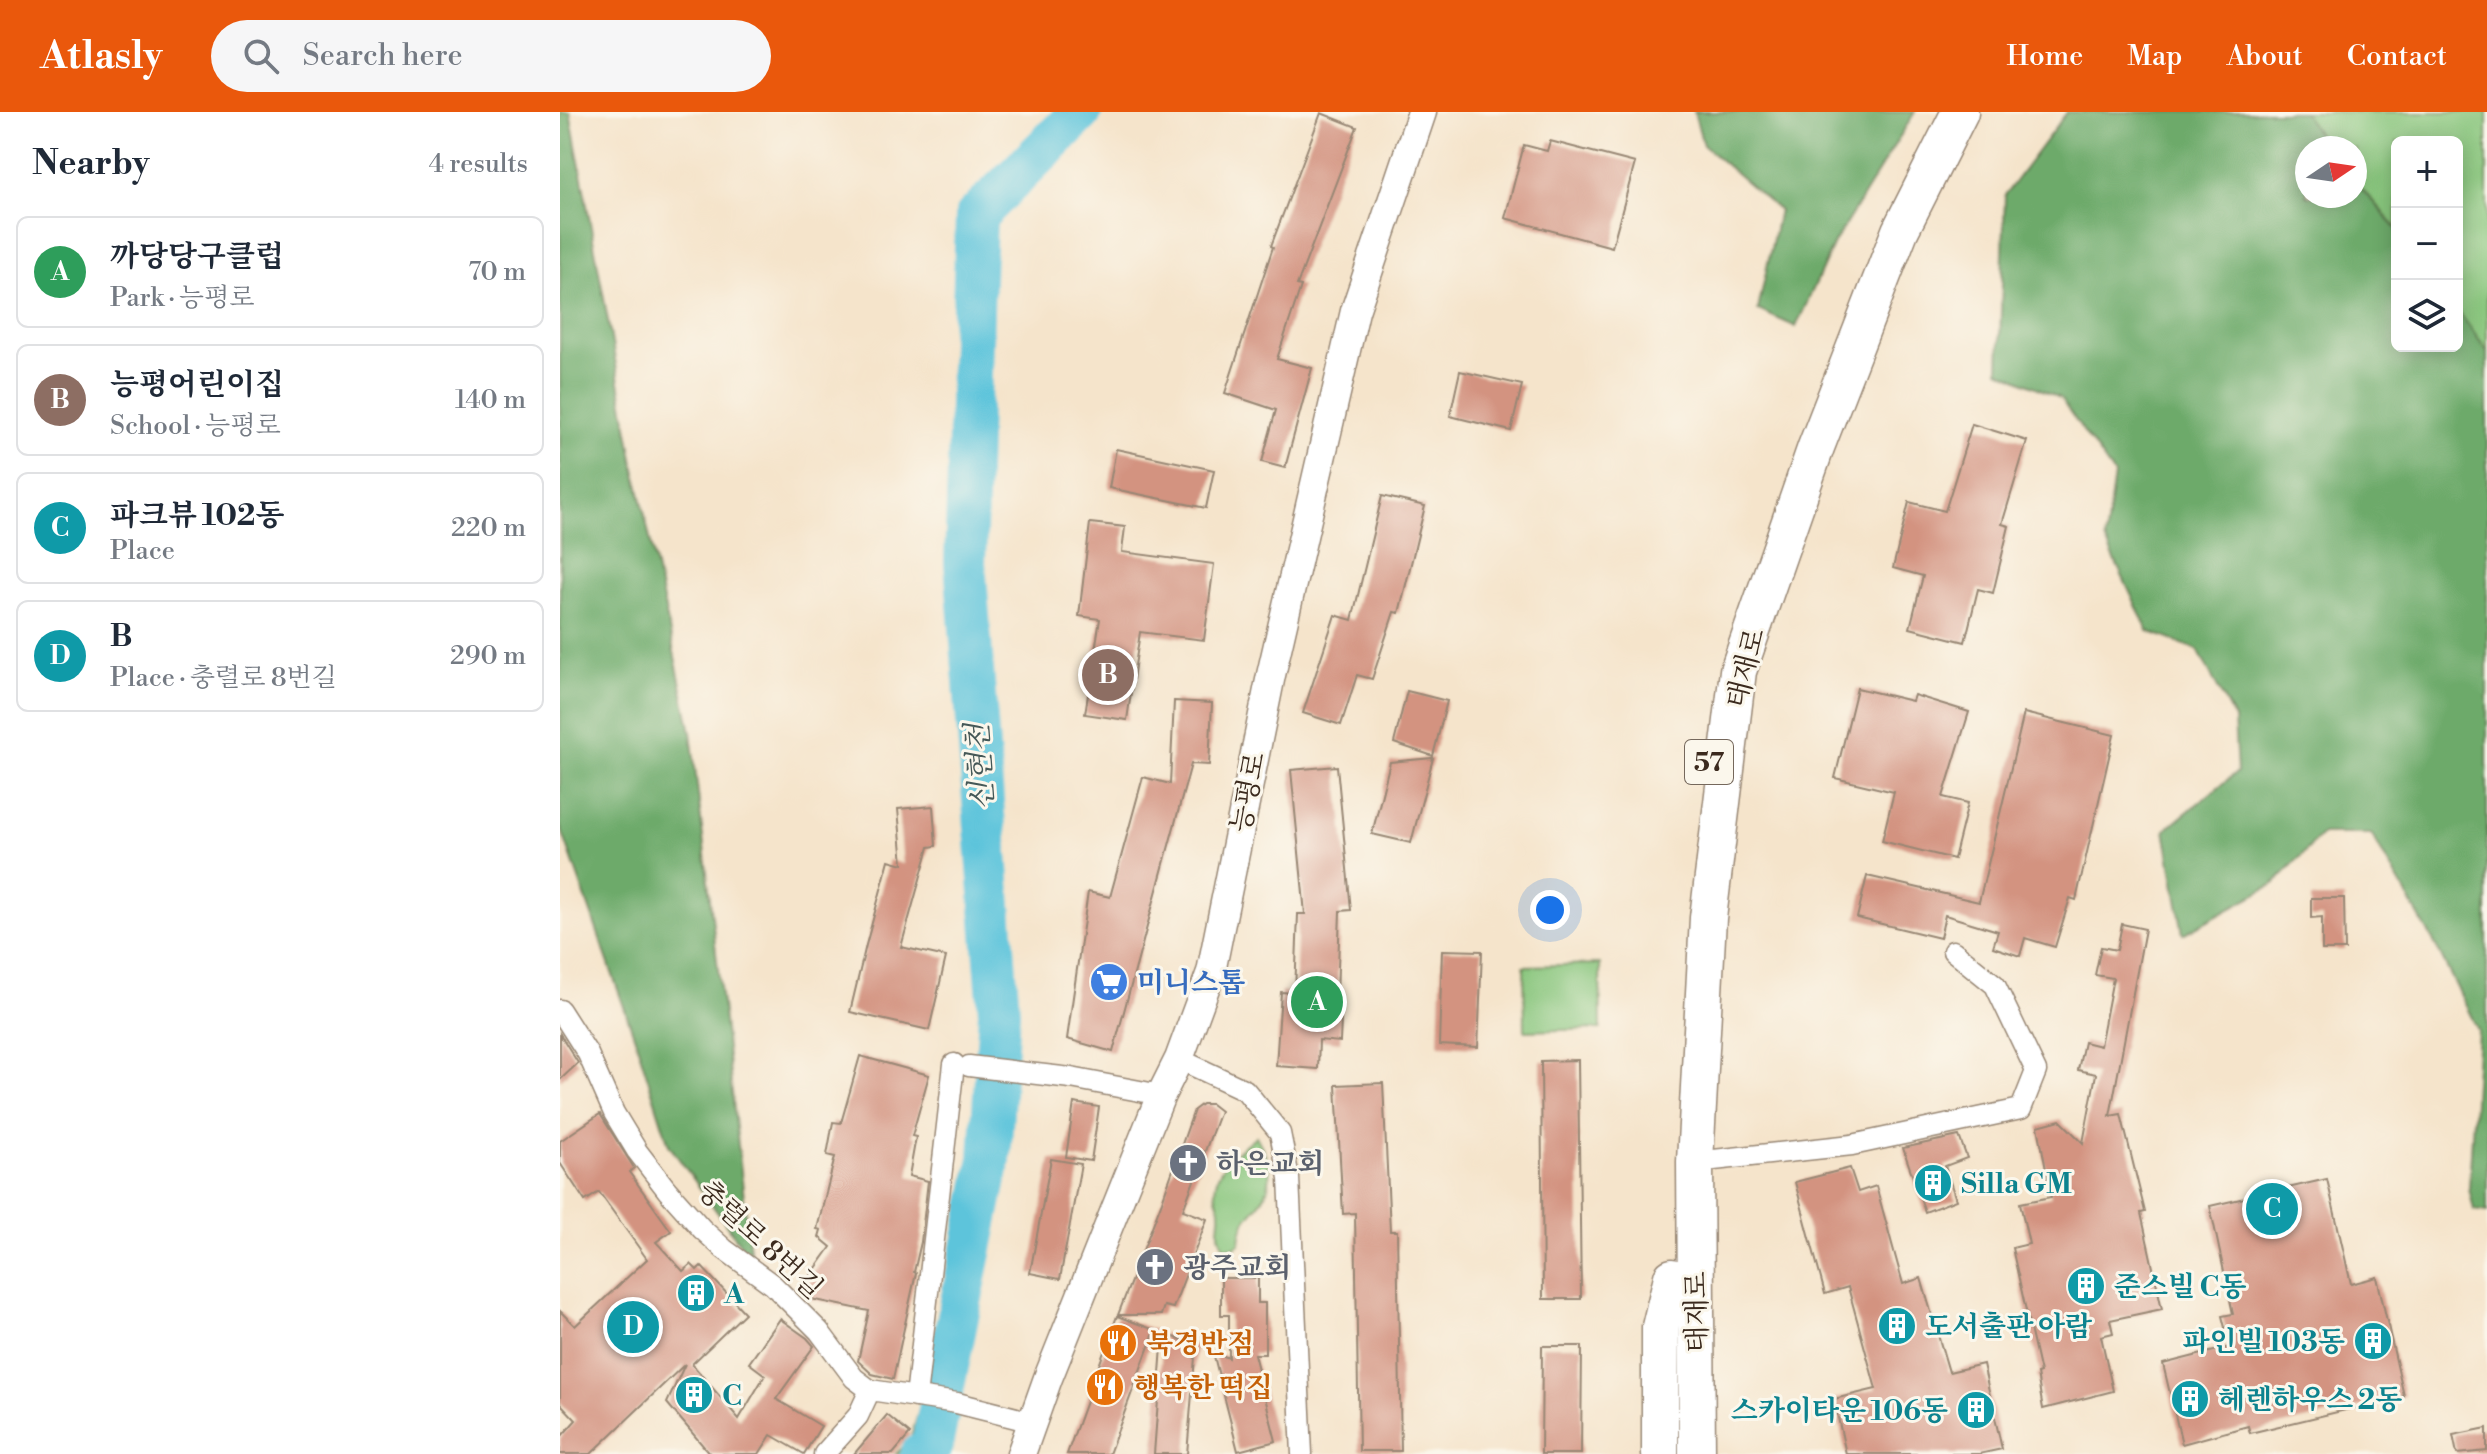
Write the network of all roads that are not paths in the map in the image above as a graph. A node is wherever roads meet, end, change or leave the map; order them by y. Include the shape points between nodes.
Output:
1 (1422, 112) edge
2 (1940, 112) edge
3 (1960, 112) edge
4 (1953, 951) dead end
5 (560, 1010) edge
6 (1179, 1059) junction
7 (1161, 1095) junction
8 (1695, 1162) junction
9 (1684, 1277) junction
10 (870, 1390) junction
11 (921, 1398) junction
12 (1032, 1422) junction
13 (824, 1454) edge
14 (1021, 1454) edge
15 (1302, 1454) edge
16 (1660, 1454) edge
17 (1676, 1454) edge
18 (1697, 1454) edge
19 (1722, 1454) edge

1 - 6 main road, 능평로 via 1355,311 1271,675 1211,972
2 - 9 highway, 태재로 / 57 via 1884,218 1718,671 1694,914
3 - 8 highway, 태재로 / 57 via 1900,231 1816,447 1738,671 1708,918
4 - 8 street via 1995,985 2036,1071 2021,1109 1852,1145
5 - 10 street, 충렬로 8번길 via 629,1139 667,1190 724,1249 773,1285
6 - 7 main road, 능평로
6 - 15 street via 1245,1090 1280,1133 1289,1178
7 - 11 street via 962,1065
7 - 12 main road, 능평로
8 - 9 highway, 태재로 / 57
9 - 16 highway via 1660,1327
9 - 17 highway, 태재로 / 57 via 1671,1367
9 - 18 highway, 태재로 / 57
9 - 19 highway
10 - 11 street
10 - 13 street via 858,1416
11 - 12 street
12 - 14 main road, 능평로

